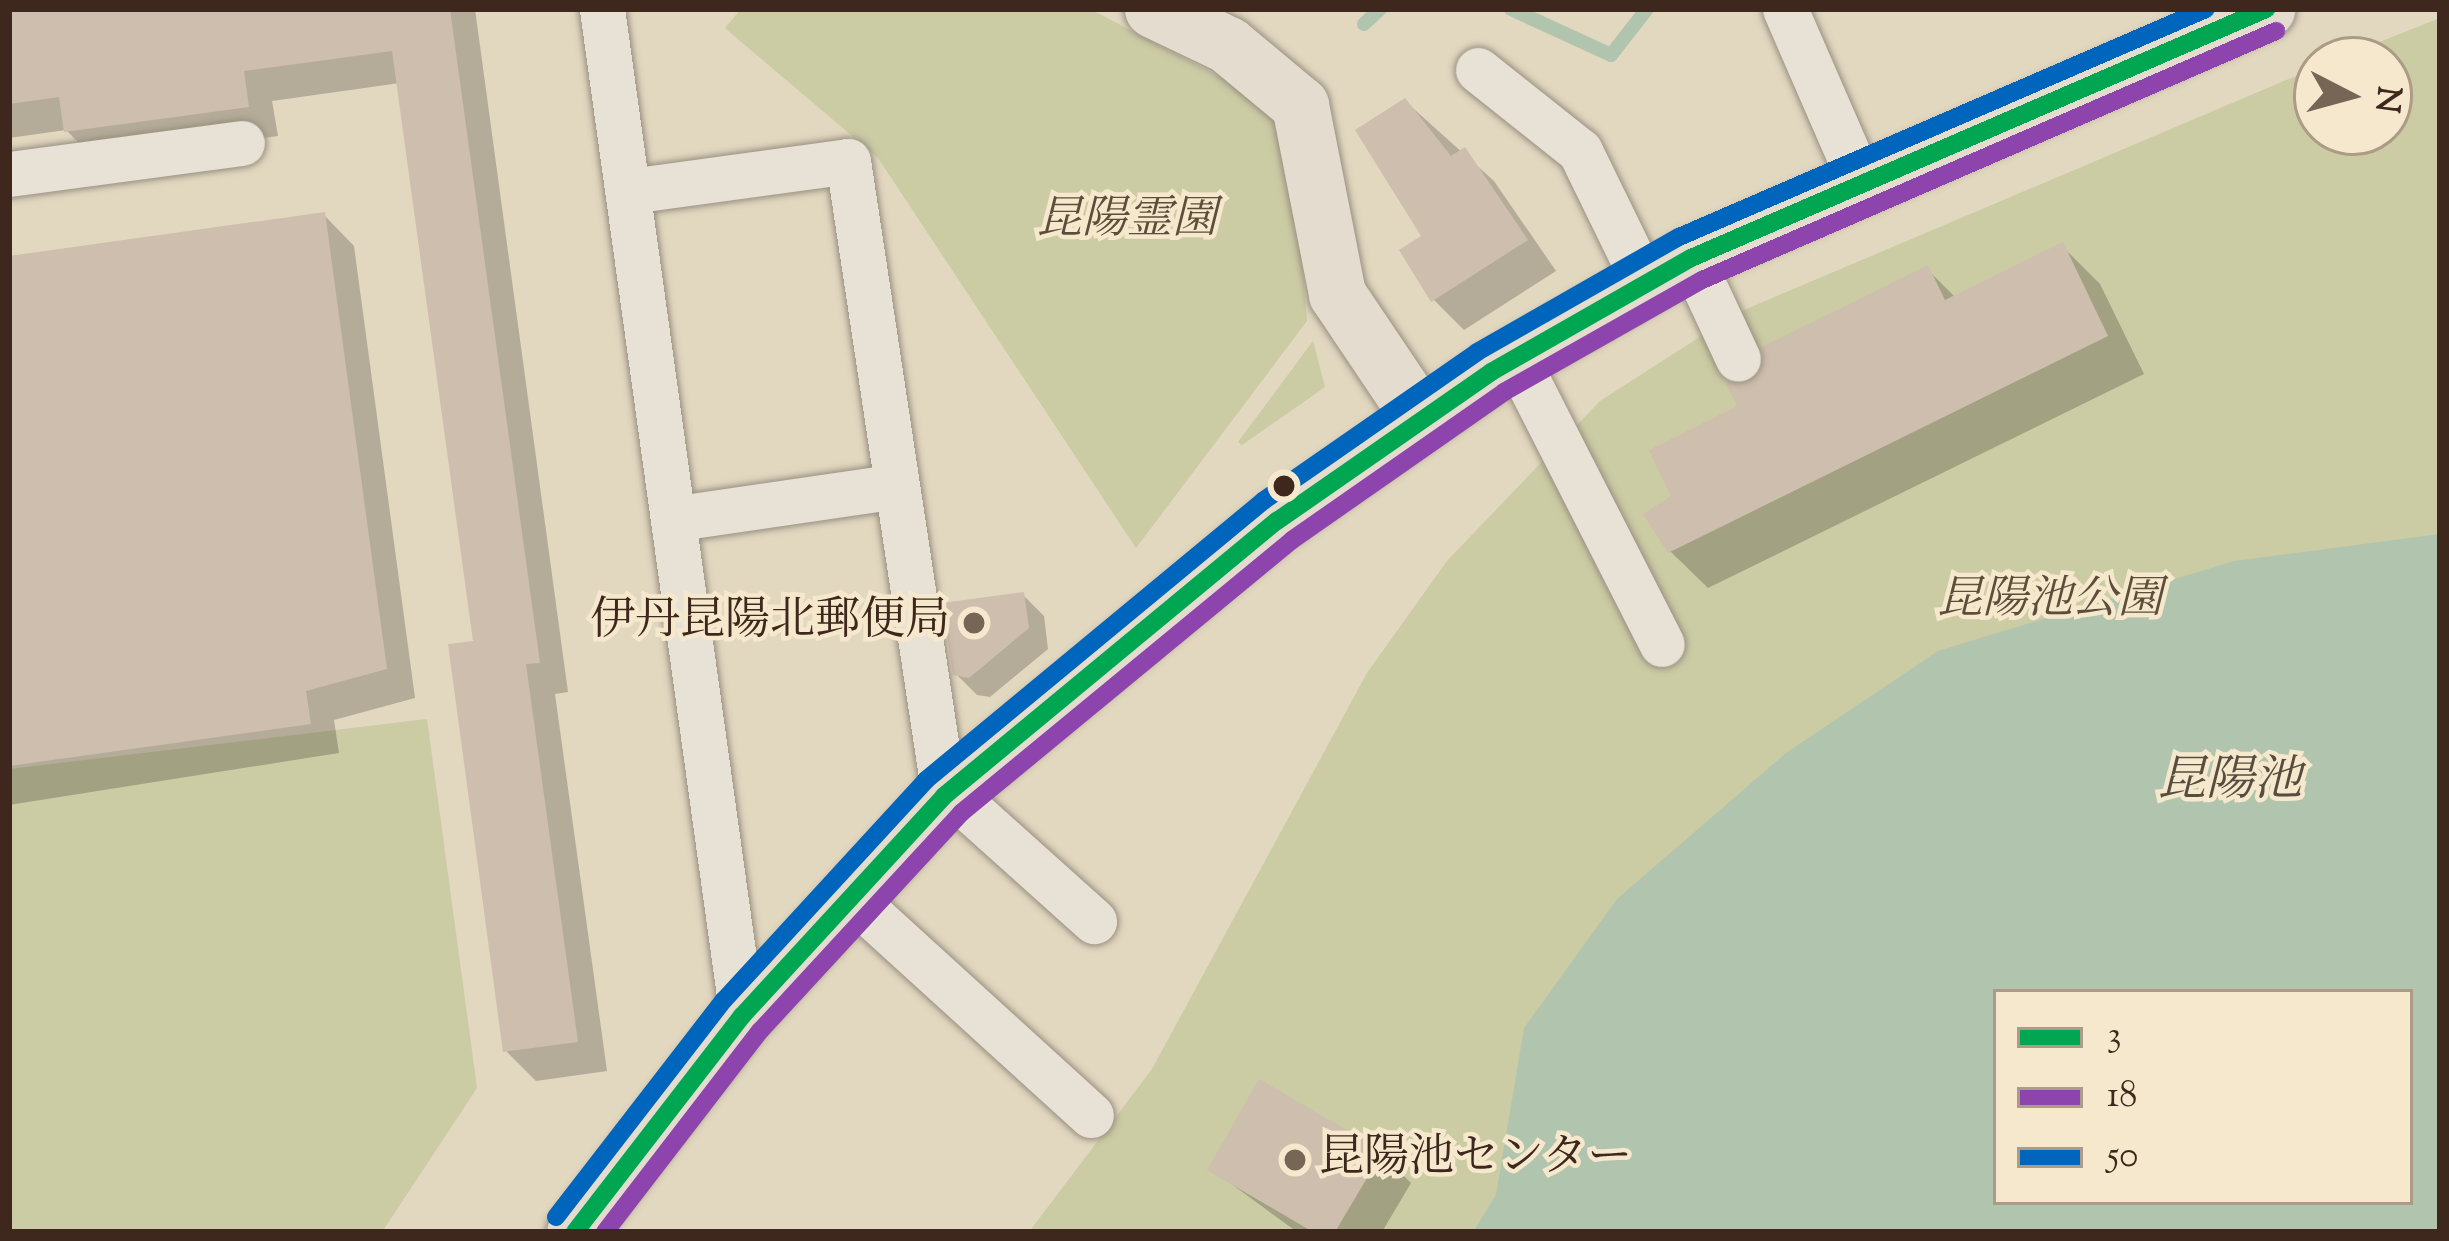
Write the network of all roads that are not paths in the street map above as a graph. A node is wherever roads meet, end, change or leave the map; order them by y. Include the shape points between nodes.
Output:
1 (602, 9) edge
2 (1154, 9) edge
3 (1785, 9) edge
4 (2266, 9) edge
5 (1235, 27) edge
6 (1478, 70) dead end
7 (242, 142) dead end
8 (9, 174) edge
9 (1858, 179) junction
10 (630, 190) junction
11 (1668, 271) junction
12 (1516, 358) junction
13 (1738, 359) dead end
14 (1421, 419) junction
15 (891, 487) junction
16 (678, 518) junction
17 (1662, 644) dead end
18 (947, 794) junction
19 (849, 895) junction
20 (1094, 921) dead end
21 (742, 1016) junction
22 (1091, 1115) dead end
23 (575, 1232) edge

1 - 10 street
2 - 5 main road
3 - 9 street
4 - 9 main road
5 - 14 main road via 1300,105 1337,294
6 - 11 street via 1560,109 1580,151
7 - 8 street
9 - 11 main road
10 - 15 street via 848,161
10 - 16 street
11 - 12 main road
11 - 13 street
12 - 14 main road
12 - 17 street
14 - 18 main road via 1198,581
15 - 16 street
15 - 18 street
16 - 21 street
18 - 19 main road
18 - 20 street
19 - 21 main road
19 - 22 street
21 - 23 main road

